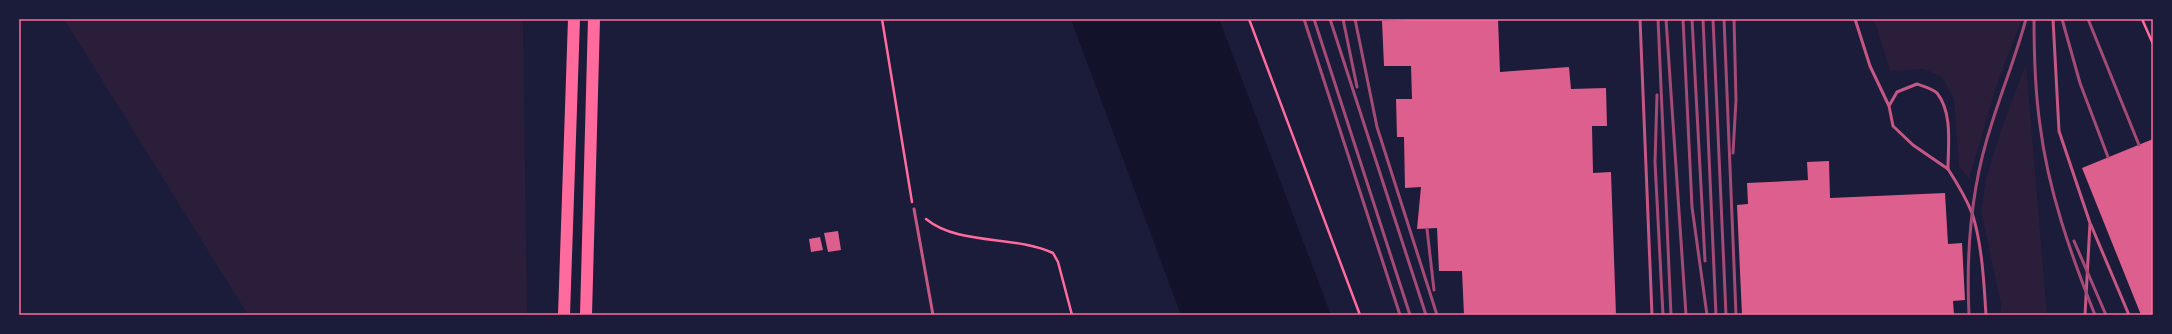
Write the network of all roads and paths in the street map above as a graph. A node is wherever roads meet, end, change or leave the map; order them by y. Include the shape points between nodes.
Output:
1 (574, 19) edge
2 (594, 19) edge
3 (882, 19) edge
4 (1249, 19) edge
5 (1640, 19) edge
6 (1855, 19) edge
7 (2053, 19) edge
8 (2142, 19) edge
9 (2153, 44) edge
10 (1889, 106) junction
11 (1948, 169) junction
12 (914, 210) junction
13 (2090, 223) junction
14 (564, 315) edge
15 (586, 315) edge
16 (933, 315) edge
17 (1072, 315) edge
18 (1360, 315) edge
19 (1652, 315) edge
20 (1986, 315) edge
21 (2086, 315) edge
22 (2129, 315) edge

1 - 14 highway
2 - 15 highway
3 - 12 path
4 - 18 path
5 - 19 lane
6 - 10 lane via 1870,66
7 - 13 lane via 2059,131
8 - 9 path
10 - 11 lane via 1893,126 1913,145
10 - 11 lane via 1897,92 1917,84 1936,92 1944,106 1948,125
11 - 20 lane via 1972,214 1984,274
12 - 16 lane
12 - 17 path via 936,227 959,234 1030,245 1053,253 1058,262
13 - 21 lane
13 - 22 lane

